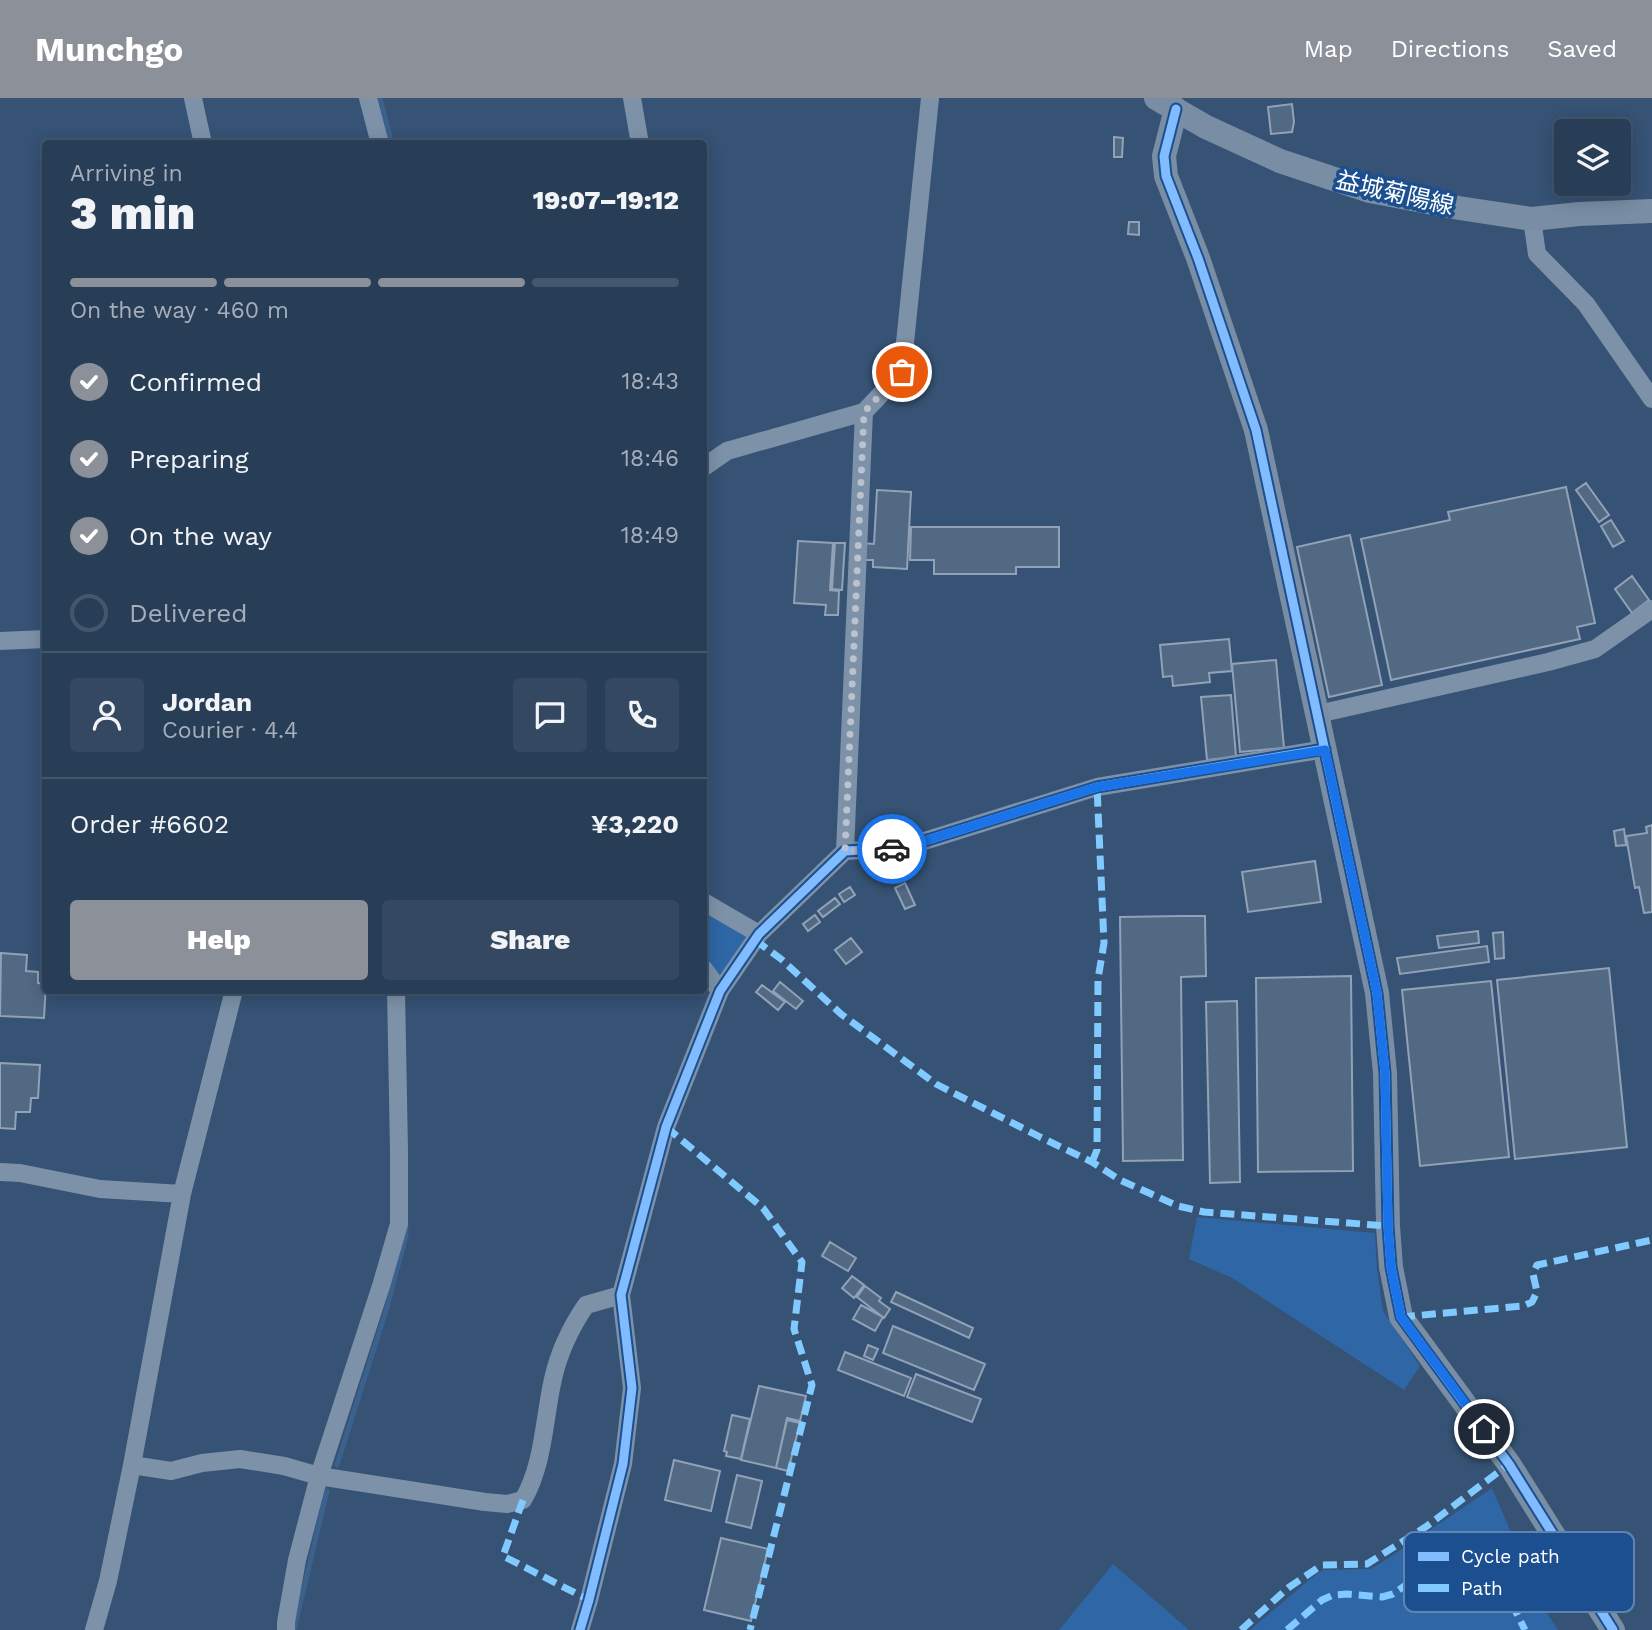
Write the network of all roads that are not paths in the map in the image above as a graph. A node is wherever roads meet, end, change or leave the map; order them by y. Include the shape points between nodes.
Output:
1 (193, 98) edge
2 (368, 98) edge
3 (632, 98) edge
4 (930, 98) edge
5 (1173, 104) edge
6 (202, 140) edge
7 (379, 140) edge
8 (639, 140) edge
9 (1652, 211) edge
10 (1532, 219) junction
11 (1652, 399) edge
12 (864, 412) junction
13 (707, 465) edge
14 (1652, 609) edge
15 (42, 639) edge
16 (0, 641) edge
17 (1318, 714) junction
18 (1325, 750) junction
19 (845, 851) junction
20 (707, 903) edge
21 (759, 934) junction
22 (707, 973) edge
23 (720, 991) junction
24 (233, 994) edge
25 (396, 994) edge
26 (0, 1172) edge
27 (182, 1194) junction
28 (621, 1295) junction
29 (132, 1465) junction
30 (319, 1476) junction
31 (1551, 1532) edge
32 (1602, 1612) edge
33 (94, 1630) edge
34 (286, 1630) edge
35 (580, 1630) edge
36 (1613, 1630) edge

1 - 6 street
2 - 7 street
3 - 8 street
4 - 12 street via 902,372
5 - 10 street, 益城菊陽線 via 1206,127 1280,162 1370,191
5 - 17 street via 1164,156 1166,176 1256,430
9 - 10 street, 益城菊陽線
10 - 11 street via 1537,254 1586,304
12 - 13 street via 727,451
12 - 19 street
14 - 17 street via 1595,649
15 - 16 street
17 - 18 street
18 - 19 street via 1097,787 902,848
18 - 31 street via 1377,993 1385,1073 1391,1267 1401,1317 1509,1465
19 - 21 street
20 - 21 street
21 - 23 street
22 - 23 street
23 - 28 street via 666,1127
24 - 27 street
25 - 30 street via 399,1224
26 - 27 street via 100,1189
27 - 29 street
28 - 30 street via 586,1305 575,1320 553,1377 539,1455 523,1500 485,1503
28 - 35 street via 632,1388 623,1464
29 - 30 street via 172,1471 240,1459
29 - 33 street
30 - 34 street via 297,1560
32 - 36 street

